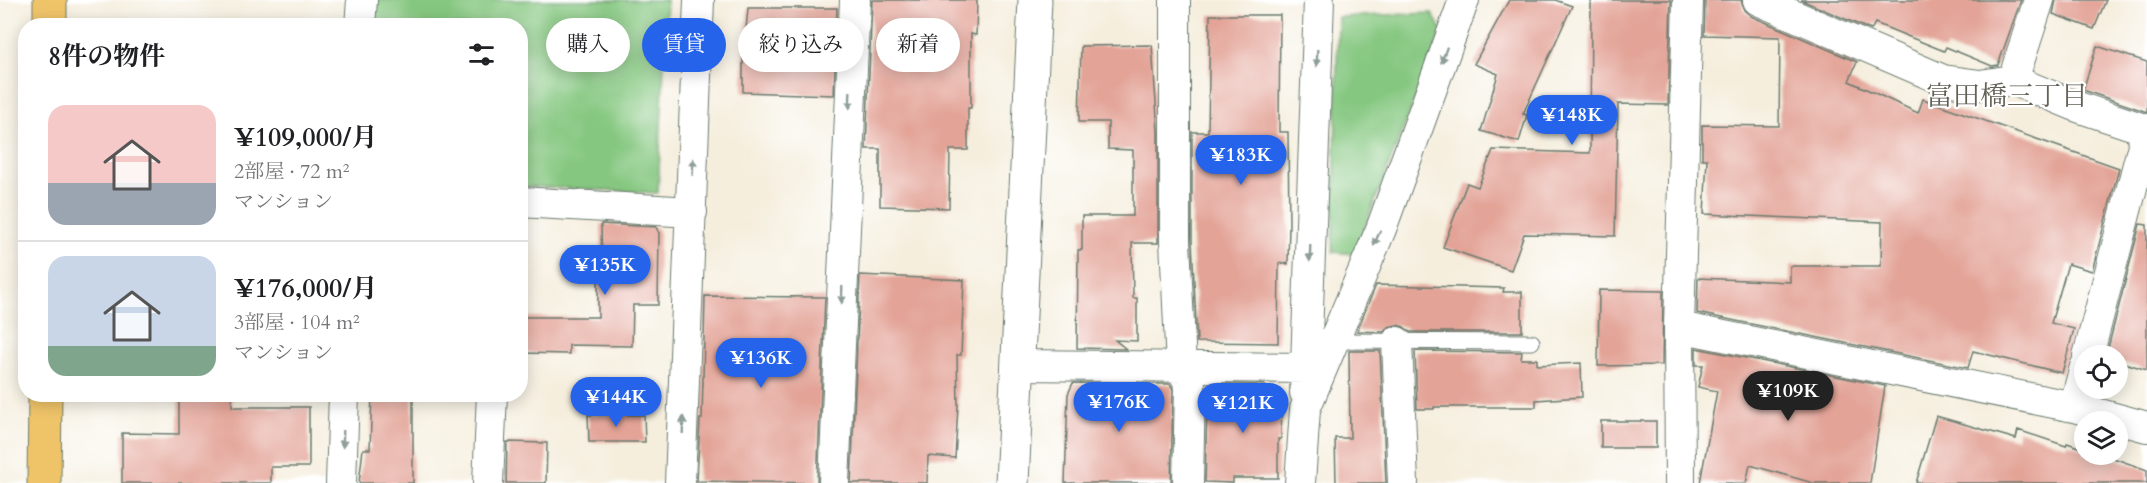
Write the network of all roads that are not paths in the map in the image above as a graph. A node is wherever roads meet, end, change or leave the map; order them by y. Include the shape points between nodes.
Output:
1 (50, 0) edge
2 (362, 0) edge
3 (699, 0) edge
4 (855, 0) edge
5 (1035, 0) edge
6 (1175, 0) edge
7 (1319, 0) edge
8 (1464, 0) edge
9 (1688, 0) edge
10 (1758, 0) edge
11 (2039, 0) edge
12 (50, 18) edge
13 (361, 18) edge
14 (2013, 80) junction
15 (2147, 130) edge
16 (528, 202) edge
17 (692, 212) junction
18 (1679, 327) junction
19 (1333, 341) junction
20 (1397, 342) junction
21 (1532, 342) dead end
22 (2091, 345) edge
23 (1018, 365) junction
24 (1181, 367) junction
25 (1306, 368) junction
26 (2076, 399) edge
27 (45, 402) edge
28 (344, 402) edge
29 (492, 402) edge
30 (2074, 407) junction
31 (1305, 409) junction
32 (2147, 427) edge
33 (44, 483) edge
34 (341, 483) edge
35 (488, 483) edge
36 (680, 483) edge
37 (834, 483) edge
38 (1012, 483) edge
39 (1188, 483) edge
40 (1300, 483) edge
41 (1403, 483) edge
42 (1680, 483) edge

1 - 12 highway
2 - 13 street
17 -> 3 street
4 -> 37 street
5 - 23 street
6 - 24 street via 1175,241
7 -> 25 street
8 -> 19 street via 1381,229
9 - 18 street
10 - 14 street via 1943,80 1980,85
11 - 14 street
14 - 15 street
15 - 22 street
16 - 17 street
36 -> 17 street
18 - 30 street
18 - 42 street
19 - 20 lane
19 - 31 street
20 - 21 lane
20 - 41 street
23 - 24 street
23 - 38 street
24 - 25 street
24 - 39 street via 1190,385
25 - 31 street
26 - 30 street
27 - 33 highway
28 -> 34 street
29 - 35 street
30 - 32 street
31 - 40 street

